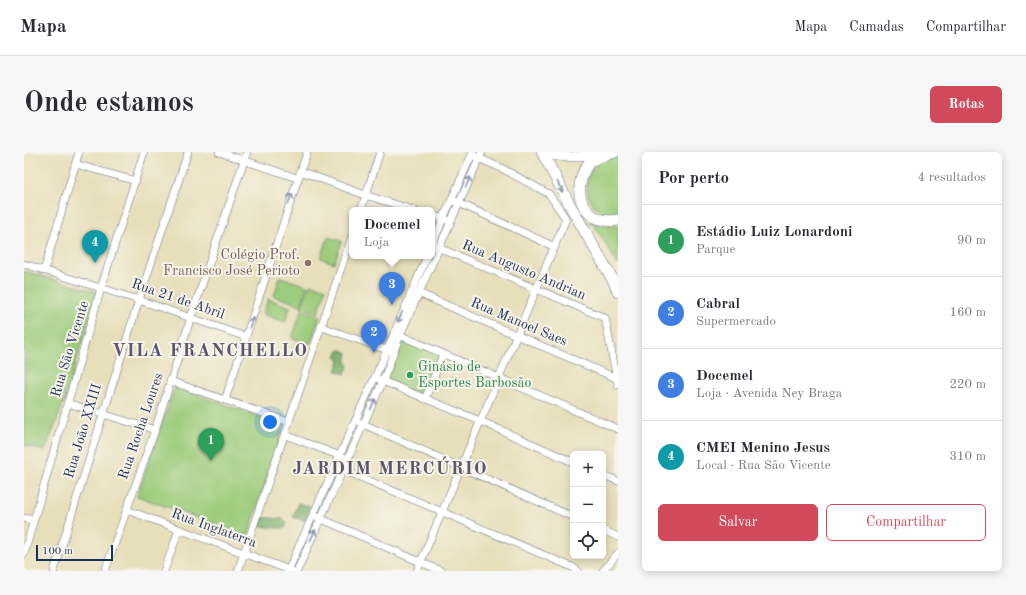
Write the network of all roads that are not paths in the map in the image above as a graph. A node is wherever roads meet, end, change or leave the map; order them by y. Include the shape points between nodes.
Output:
1 (79, 152) edge
2 (144, 152) edge
3 (188, 152) edge
4 (219, 152) edge
5 (247, 152) edge
6 (307, 152) edge
7 (380, 152) edge
8 (544, 152) edge
9 (605, 152) edge
10 (616, 152) edge
11 (476, 154) edge
12 (244, 160) junction
13 (75, 164) junction
14 (300, 171) junction
15 (297, 178) junction
16 (136, 181) junction
17 (366, 196) junction
18 (452, 200) junction
19 (459, 202) junction
20 (362, 207) edge
21 (404, 207) edge
22 (435, 217) edge
23 (443, 219) junction
24 (618, 220) edge
25 (450, 222) junction
26 (435, 244) edge
27 (349, 245) edge
28 (435, 245) edge
29 (435, 247) edge
30 (555, 247) junction
31 (426, 259) edge
32 (430, 259) edge
33 (24, 264) edge
34 (44, 271) junction
35 (102, 288) junction
36 (537, 289) junction
37 (412, 291) junction
38 (618, 292) edge
39 (420, 293) junction
40 (139, 300) junction
41 (191, 317) junction
42 (322, 327) junction
43 (397, 334) junction
44 (517, 335) junction
45 (246, 337) junction
46 (390, 352) junction
47 (443, 354) junction
48 (374, 377) junction
49 (499, 378) junction
50 (616, 378) junction
51 (170, 381) junction
52 (383, 381) junction
53 (618, 385) edge
54 (425, 399) junction
55 (225, 400) junction
56 (67, 403) junction
57 (102, 414) junction
58 (356, 420) junction
59 (480, 421) junction
60 (289, 422) junction
61 (364, 424) junction
62 (618, 429) edge
63 (155, 430) junction
64 (285, 435) junction
65 (340, 456) junction
66 (348, 459) junction
67 (570, 461) edge
68 (335, 466) junction
69 (461, 467) junction
70 (343, 470) junction
71 (606, 476) edge
72 (618, 481) edge
73 (127, 510) junction
74 (441, 512) junction
75 (313, 516) junction
76 (570, 516) edge
77 (24, 518) edge
78 (321, 519) junction
79 (34, 520) junction
80 (179, 530) junction
81 (606, 531) edge
82 (618, 537) edge
83 (244, 553) junction
84 (618, 553) edge
85 (24, 554) edge
86 (421, 562) junction
87 (54, 571) edge
88 (105, 571) edge
89 (164, 571) edge
90 (238, 571) edge
91 (290, 571) edge
92 (297, 571) edge
93 (417, 571) edge
94 (441, 571) edge
95 (578, 571) edge
96 (603, 571) edge

1 - 13 street
2 - 16 street, Rua São Vicente
3 - 40 street, Rua João XXIII
4 - 12 street
5 - 12 street, Rua Rocha Loures
6 - 14 street
7 - 17 street
8 - 9 main road via 562,156
8 -> 38 highway
10 - 24 highway via 593,160 587,166 580,183 580,197 589,213 605,220
11 - 18 street
19 -> 11 street
11 - 30 street via 549,194 566,219
12 - 15 street
12 - 41 street, Rua Rocha Loures
13 - 16 street
13 - 34 street
14 - 15 street
14 - 17 street
45 -> 15 street
16 - 35 street, Rua São Vicente
17 - 20 street
17 - 21 street
18 - 19 street
18 - 23 street
19 - 25 street
19 - 30 street
22 - 23 street
23 - 25 street
23 - 26 street
25 - 28 street
27 - 42 street
29 - 36 street, Rua Augusto Andrian
30 - 36 street
31 - 37 street
32 - 39 street
33 - 34 street, Rua 21 de Abril
34 - 35 street, Rua 21 de Abril
35 - 40 street, Rua 21 de Abril
35 - 56 street, Rua São Vicente
36 - 44 street
36 - 50 street, Rua Augusto Andrian via 605,318
37 - 39 street, Rua Manoel Saes
37 -> 43 street
39 - 43 street
39 - 44 street, Rua Manoel Saes
40 - 41 street, Rua 21 de Abril
40 - 57 street, Rua João XXIII
41 - 45 street, Rua 21 de Abril
41 - 51 street, Rua Rocha Loures
42 - 46 street
42 - 60 street
43 - 46 street
43 - 47 street
44 - 49 street
44 - 50 street, Rua Manoel Saes
45 - 55 street
46 - 48 street
46 - 52 street
47 - 49 street
47 - 54 street
48 - 52 street
48 - 58 street
49 - 59 street
49 - 62 street
50 - 53 street
51 - 55 street
51 - 63 street, Rua Rocha Loures
52 - 54 street
61 -> 52 street
54 - 59 street
55 - 60 street
56 - 57 street
56 - 79 street, Rua São Vicente
57 - 63 street
57 - 87 street, Rua João XXIII
58 - 61 street
58 - 65 street
59 - 67 street
59 - 69 street
60 - 64 street
61 - 66 street
61 - 69 street
63 - 73 street, Rua Rocha Loures
64 - 65 street
64 - 83 street
65 - 66 street
65 - 68 street
66 - 70 street
68 - 70 street
68 - 75 street
69 - 74 street
69 - 76 street
70 - 74 street
70 - 78 street
71 - 72 street
73 - 80 street, Rua Inglaterra
73 - 88 street, Rua Rocha Loures
74 - 86 street
74 - 95 street
75 - 78 street
75 - 91 street
77 - 79 street
78 - 86 street
92 -> 78 street
79 - 85 street, Rua São Vicente
80 - 83 street, Rua Inglaterra
80 - 89 street
81 - 82 street
83 - 90 street
83 - 91 street, Rua Inglaterra
84 - 96 street
86 - 93 street
86 - 94 street

